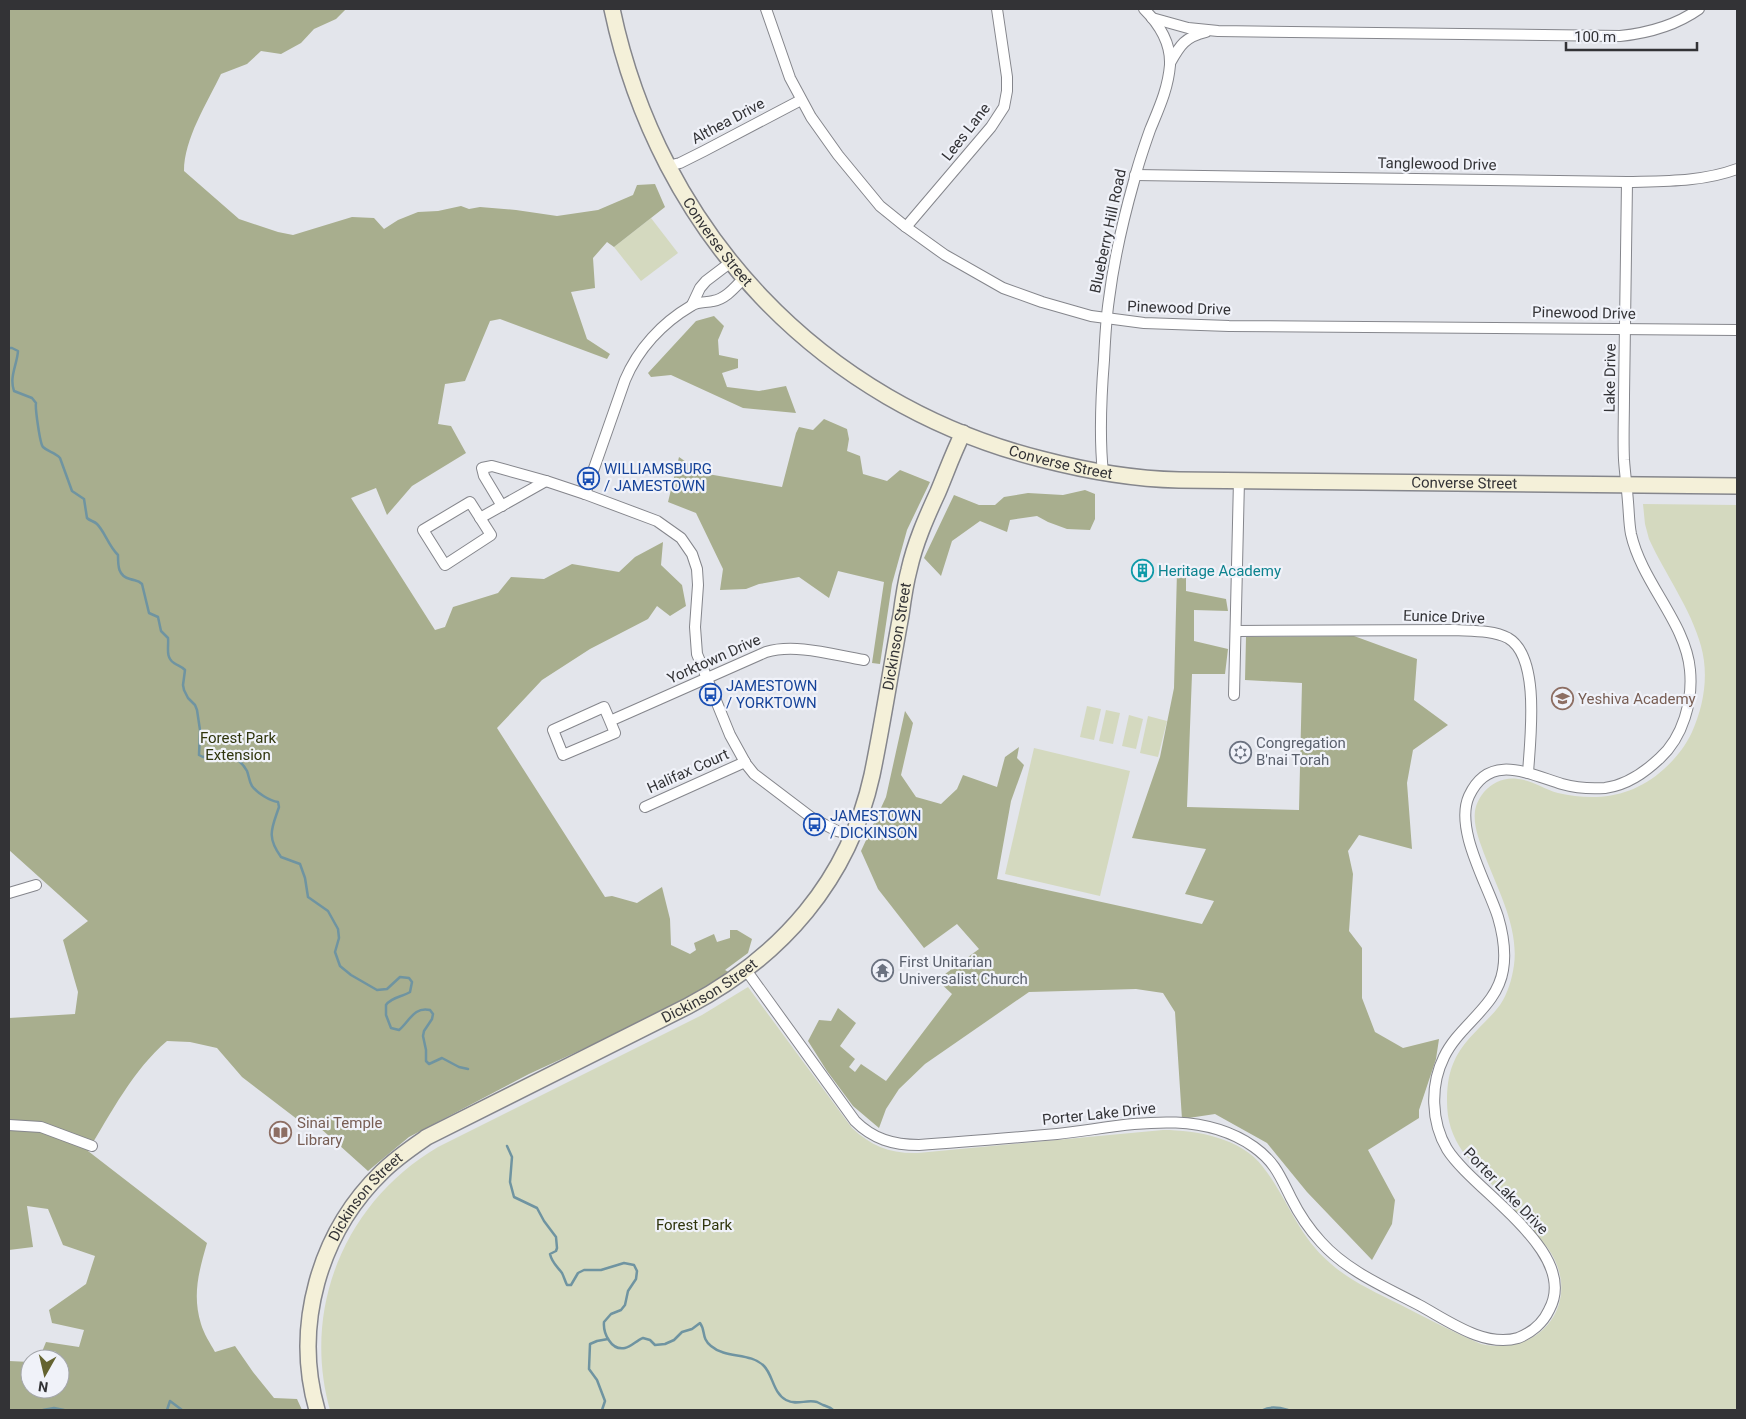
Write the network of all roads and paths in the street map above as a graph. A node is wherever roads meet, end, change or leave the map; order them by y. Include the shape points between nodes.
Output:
1 (612, 9) edge
2 (766, 9) edge
3 (997, 9) edge
4 (1144, 9) edge
5 (1699, 9) edge
6 (1152, 18) junction
7 (1209, 31) junction
8 (1170, 64) junction
9 (801, 100) junction
10 (668, 166) junction
11 (1737, 169) edge
12 (1135, 175) junction
13 (1627, 182) junction
14 (906, 228) junction
15 (731, 262) junction
16 (744, 278) junction
17 (692, 305) junction
18 (1106, 319) junction
19 (1626, 329) junction
20 (1737, 330) edge
21 (963, 434) junction
22 (1103, 473) junction
23 (1240, 480) junction
24 (546, 481) junction
25 (1626, 484) junction
26 (1737, 486) edge
27 (585, 494) junction
28 (502, 506) junction
29 (480, 518) junction
30 (1237, 631) junction
31 (864, 660) dead end
32 (707, 678) junction
33 (1234, 695) dead end
34 (610, 721) junction
35 (745, 762) junction
36 (1528, 773) junction
37 (645, 807) dead end
38 (852, 835) junction
39 (36, 885) dead end
40 (9, 893) edge
41 (746, 970) junction
42 (9, 1125) edge
43 (92, 1146) dead end
44 (318, 1410) edge

1 - 10 main road, Converse Street via 633,88
2 - 9 street, Pinewood Drive via 785,66
3 - 14 street, Lees Lane via 1006,76 1004,107
4 - 6 street, Blueberry Hill Road
5 - 7 street via 1668,26 1620,36
6 - 7 street
6 - 8 street, Blueberry Hill Road via 1167,45
7 - 8 street via 1182,43
8 - 12 street, Blueberry Hill Road via 1165,94
9 - 10 street, Althea Drive via 680,163
9 - 14 street, Pinewood Drive via 819,130 852,172 880,206
10 - 15 main road, Converse Street via 700,221
11 - 13 street, Tanglewood Drive via 1684,180
12 - 13 street, Tanglewood Drive
12 - 18 street, Blueberry Hill Road via 1119,239
13 - 19 street, Lake Drive
14 - 18 street, Pinewood Drive via 1003,288
15 - 16 main road, Converse Street
15 - 17 street via 706,281
16 - 17 street via 725,296
16 - 21 main road, Converse Street via 795,330 846,371 902,405
17 - 27 street via 653,336 632,366
18 - 19 street, Pinewood Drive via 1229,326
18 - 22 street, Blueberry Hill Road via 1101,405
19 - 20 street, Pinewood Drive
19 - 25 street, Lake Drive
21 - 22 main road, Converse Street via 1027,456
21 - 38 main road, Dickinson Street via 928,511 911,562 872,775
22 - 23 main road, Converse Street via 1154,479
23 - 25 main road, Converse Street
23 - 30 street
24 - 27 street
24 - 28 street
24 - 28 street via 492,466 482,468
25 - 26 main road, Converse Street
25 - 36 street, Porter Lake Drive via 1630,527 1636,549 1652,586 1680,634 1688,657 1691,689 1688,708 1667,751 1625,783 1582,788
27 - 32 street via 657,521 687,545 696,564 698,580 696,647
28 - 29 street
29 - 29 street via 491,535 445,565 423,530 470,502
30 - 33 street
30 - 36 street, Eunice Drive via 1455,630 1507,638 1524,658 1529,676
31 - 32 street, Yorktown Drive via 782,648
32 - 34 street, Yorktown Drive
32 - 35 street via 730,735
34 - 34 street via 615,733 564,756 554,730 604,707
35 - 37 street, Halifax Court
35 - 38 street via 754,774 812,818
36 - 41 street, Porter Lake Drive via 1510,769 1494,771 1478,782 1466,803 1468,834 1498,915 1504,965 1494,994 1445,1054 1434,1092 1436,1120 1446,1147 1531,1236 1551,1268 1556,1290 1552,1305 1539,1324 1518,1338 1503,1340 1466,1330 1377,1283 1337,1257 1303,1220 1272,1163 1250,1144 1220,1130 1170,1122 919,1145 898,1144 874,1136 855,1121
38 - 41 main road, Dickinson Street via 835,870 811,905 772,949
39 - 40 street
41 - 44 main road, Dickinson Street via 688,1006 427,1137 381,1173 341,1223 316,1285 308,1345
42 - 43 street via 41,1127

